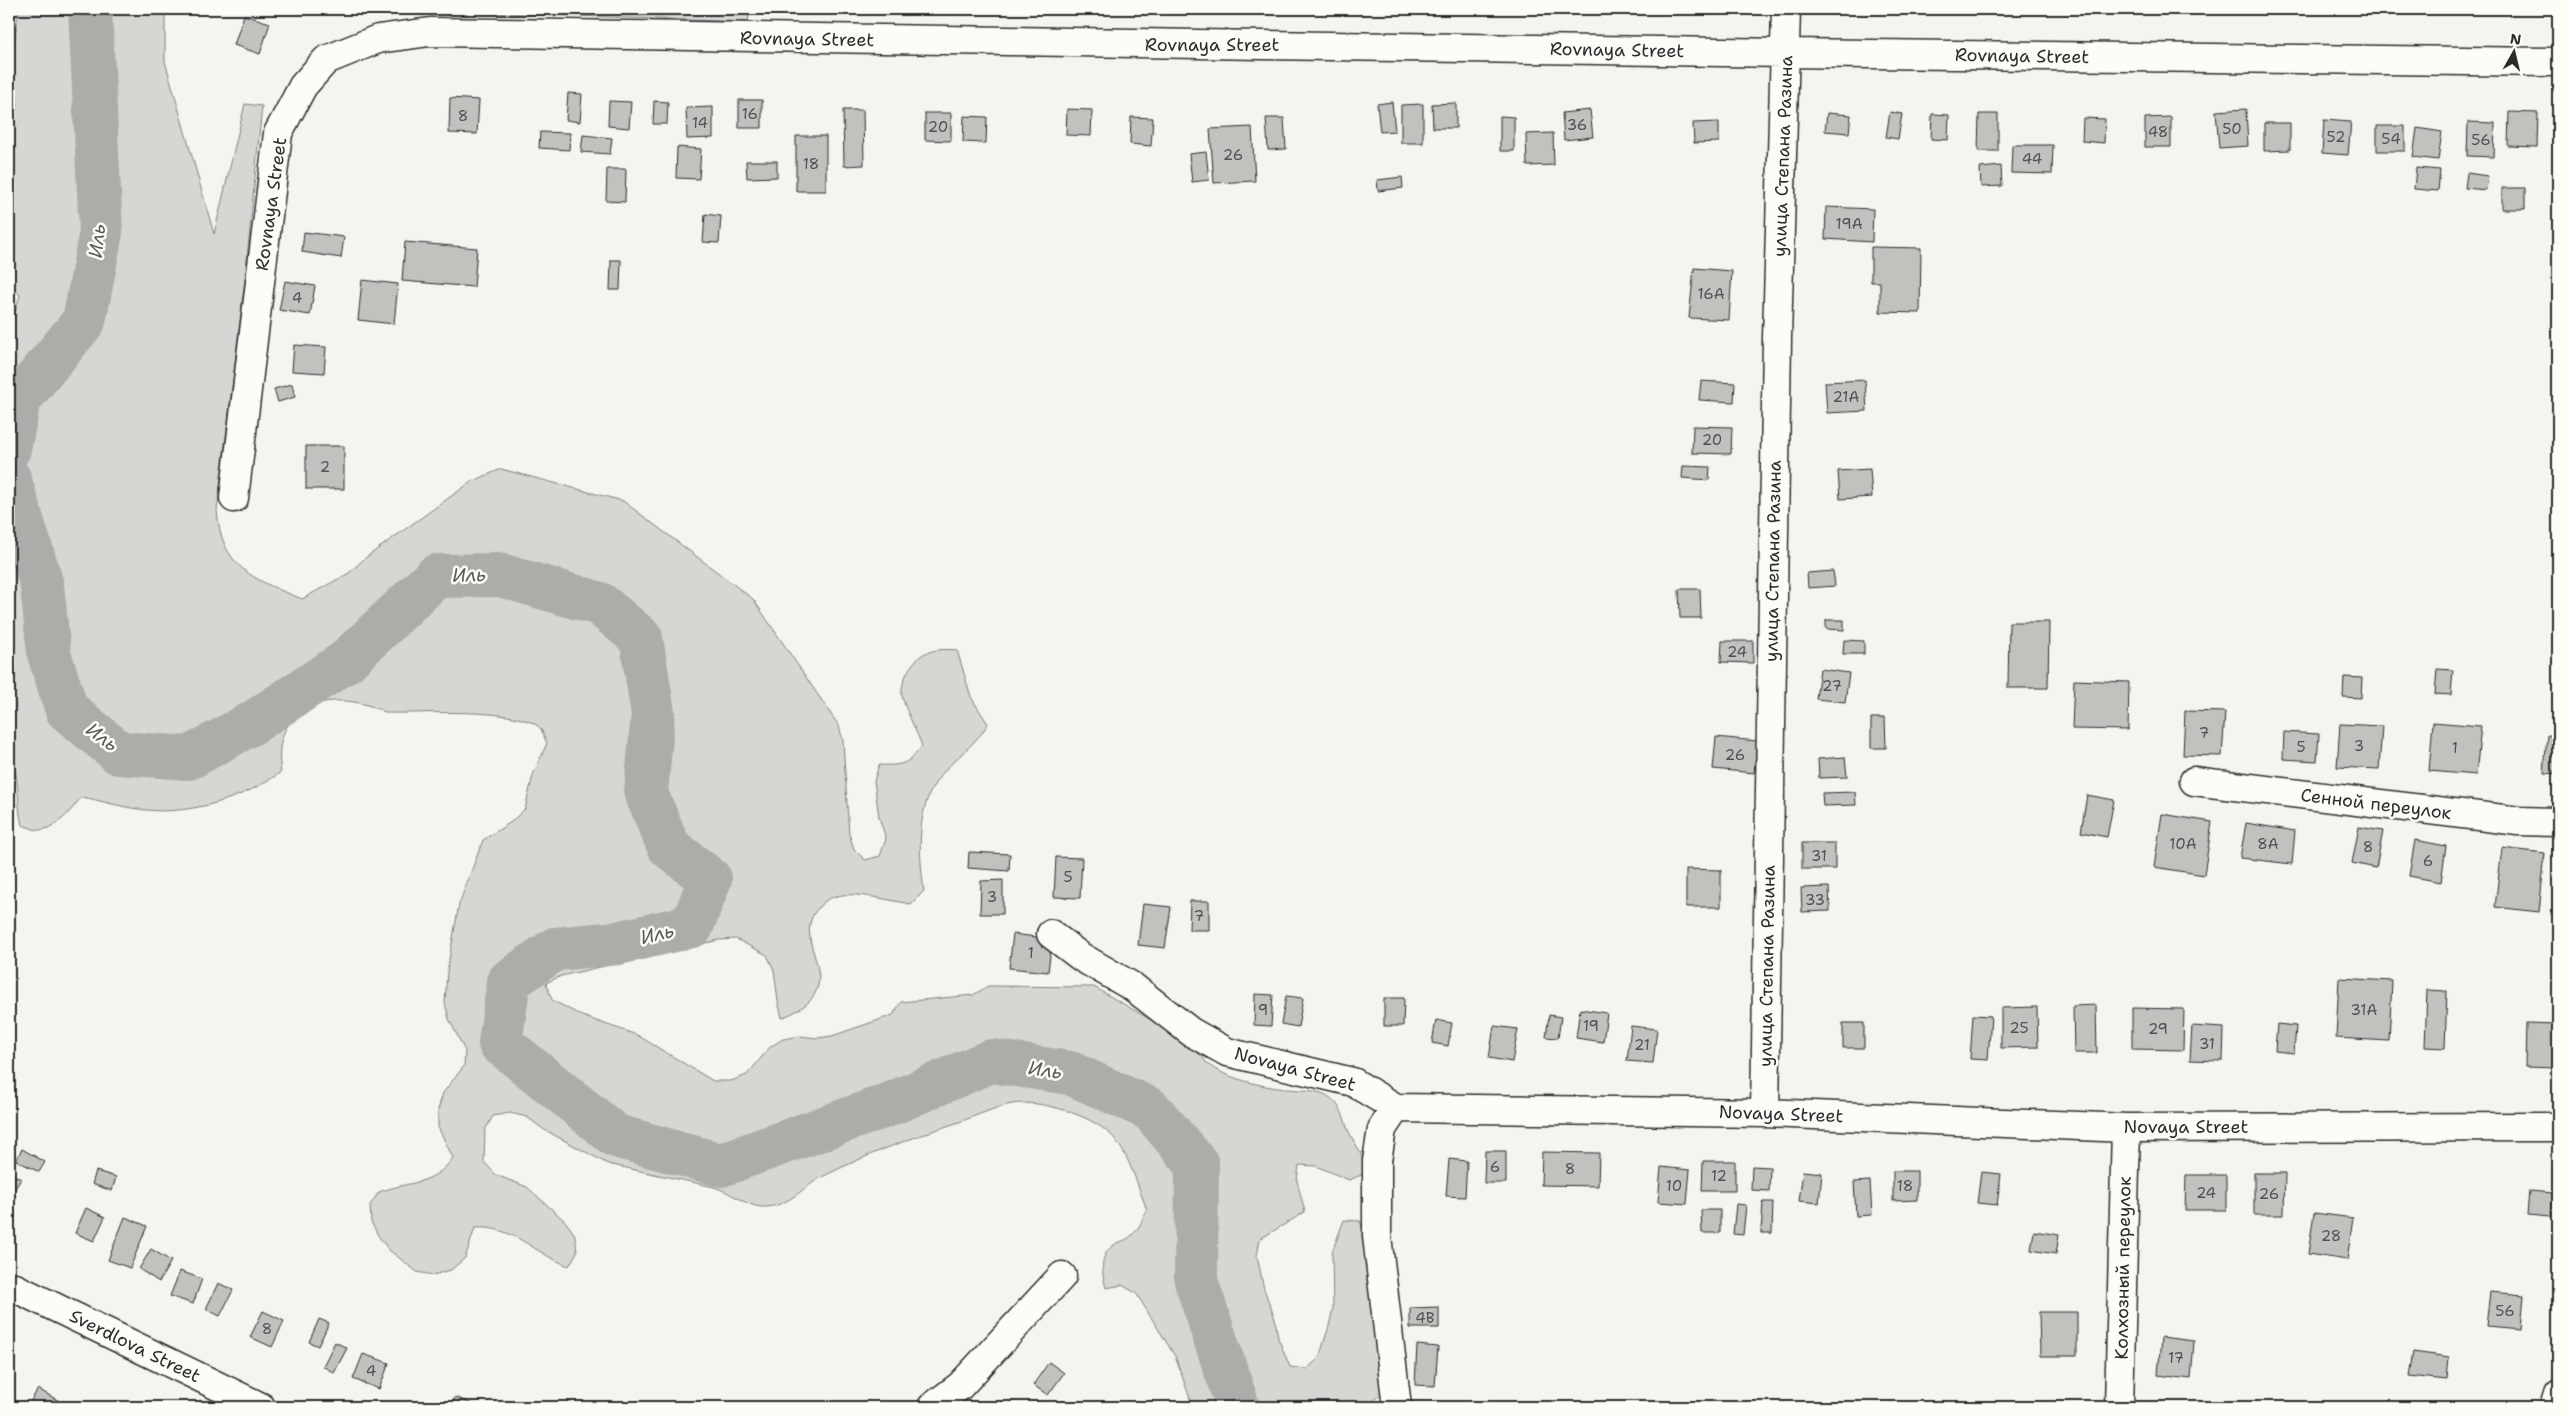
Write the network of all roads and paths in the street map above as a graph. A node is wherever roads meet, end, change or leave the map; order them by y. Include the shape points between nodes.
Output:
1 (1786, 9) edge
2 (1786, 53) junction
3 (2558, 62) edge
4 (234, 498) dead end
5 (2194, 781) dead end
6 (2558, 822) edge
7 (1051, 934) dead end
8 (1396, 1108) junction
9 (1765, 1113) junction
10 (2558, 1127) edge
11 (2126, 1128) junction
12 (1062, 1276) dead end
13 (9, 1285) edge
14 (2558, 1394) edge
15 (261, 1407) edge
16 (932, 1407) edge
17 (1397, 1407) edge
18 (2119, 1407) edge
19 (2554, 1407) edge

1 - 2 street, улица Степана Разина
2 - 3 street, Rovnaya Street
2 - 4 street, Rovnaya Street via 430,32 378,39 326,60 302,86 278,133
2 - 9 street, улица Степана Разина via 1776,338
5 - 6 street, Сенной переулок
7 - 8 street, Novaya Street via 1081,957 1132,987 1191,1032 1228,1052 1353,1082
8 - 9 street, Novaya Street
8 - 17 street via 1382,1129 1377,1161 1377,1236
9 - 11 street, Novaya Street
10 - 11 street, Novaya Street
11 - 18 street, Колхозный переулок
12 - 16 street via 960,1386
13 - 15 street, Sverdlova Street
14 - 19 street

